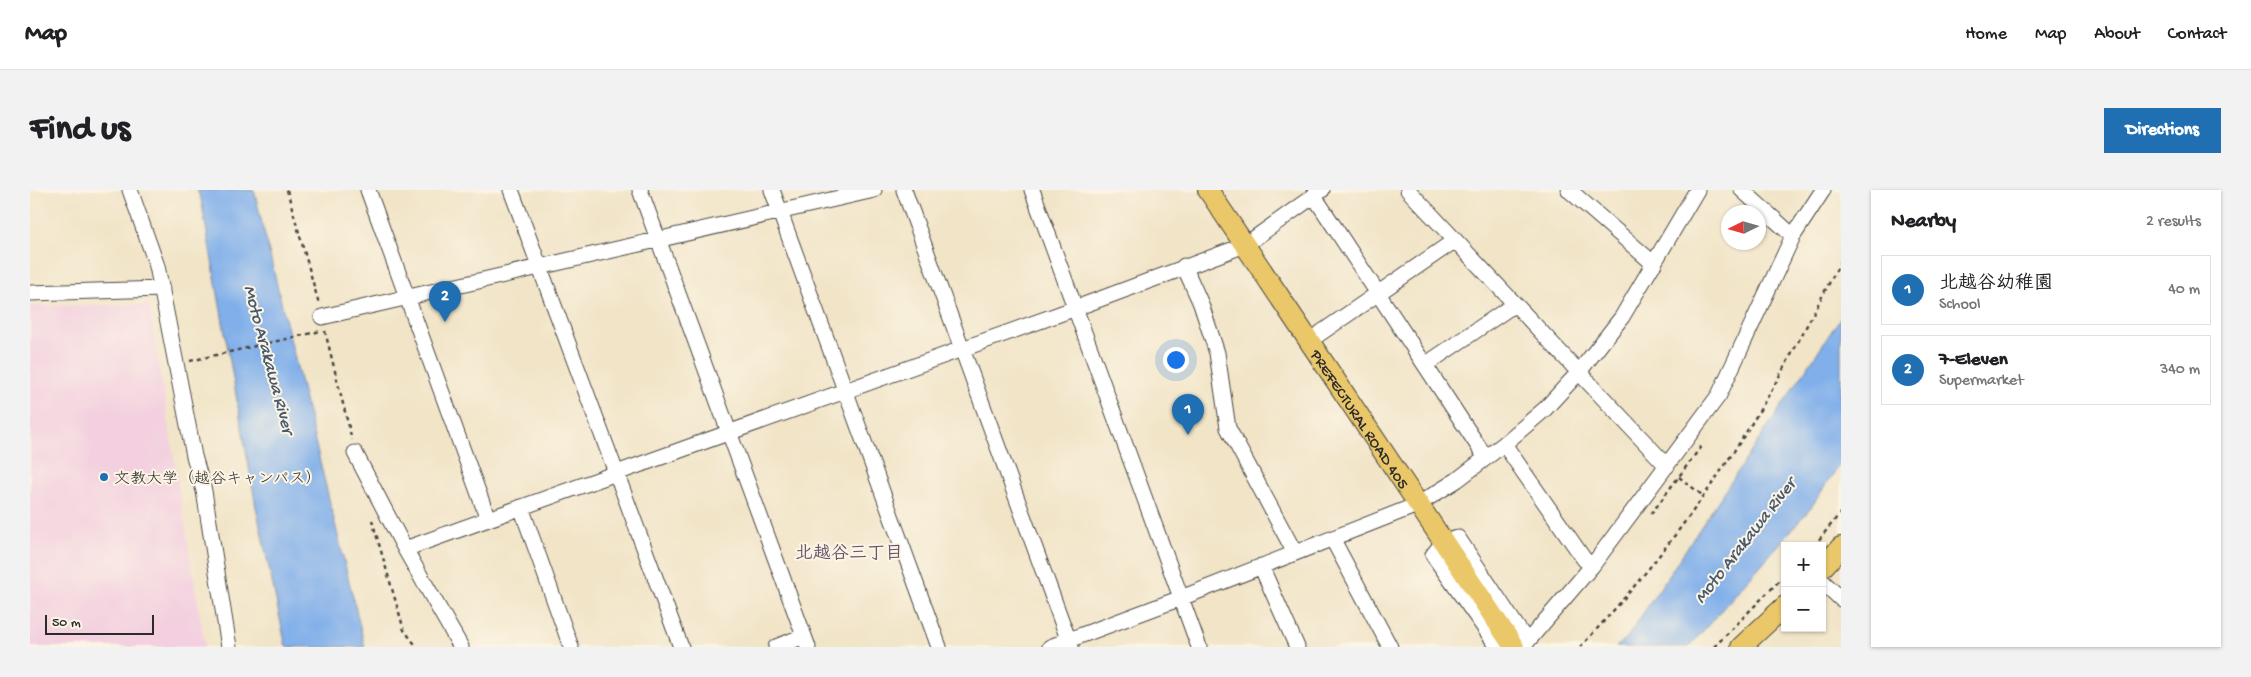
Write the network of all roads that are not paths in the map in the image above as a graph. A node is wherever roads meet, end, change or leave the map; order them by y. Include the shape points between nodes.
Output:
1 (130, 190) edge
2 (368, 190) edge
3 (511, 190) edge
4 (640, 190) edge
5 (772, 190) edge
6 (874, 190) edge
7 (904, 190) edge
8 (1032, 190) edge
9 (1208, 190) edge
10 (1408, 190) edge
11 (1569, 190) edge
12 (1697, 190) edge
13 (1742, 190) edge
14 (1823, 190) edge
15 (1318, 193) edge
16 (781, 212) junction
17 (1793, 236) junction
18 (658, 240) junction
19 (1454, 241) junction
20 (1245, 245) junction
21 (1654, 264) junction
22 (539, 266) junction
23 (1184, 266) junction
24 (162, 289) junction
25 (30, 294) edge
26 (1378, 294) junction
27 (407, 297) junction
28 (1515, 304) junction
29 (1076, 308) junction
30 (322, 324) road end
31 (1309, 342) junction
32 (962, 349) junction
33 (1425, 366) junction
34 (1579, 372) junction
35 (846, 391) junction
36 (729, 433) junction
37 (1504, 444) junction
38 (355, 453) road end
39 (1486, 458) junction
40 (1667, 466) junction
41 (616, 473) junction
42 (1417, 505) junction
43 (521, 507) junction
44 (488, 519) junction
45 (1332, 538) junction
46 (1443, 542) junction
47 (1841, 547) edge
48 (405, 549) junction
49 (1295, 553) junction
50 (1826, 564) edge
51 (1261, 566) junction
52 (1592, 566) junction
53 (1826, 585) edge
54 (1181, 598) junction
55 (1841, 599) edge
56 (1781, 610) edge
57 (806, 641) edge
58 (1069, 644) edge
59 (229, 647) edge
60 (461, 647) edge
61 (570, 647) edge
62 (681, 647) edge
63 (776, 647) edge
64 (939, 647) edge
65 (1050, 647) edge
66 (1199, 647) edge
67 (1297, 647) edge
68 (1390, 647) edge
69 (1498, 647) edge
70 (1514, 647) edge
71 (1741, 647) edge

1 - 24 street via 151,244
2 - 27 street
3 - 22 street
4 - 18 street
5 - 16 street
6 - 16 street
7 - 32 street
8 - 29 street
9 - 20 main road, PREFECTURAL ROAD 405
10 - 19 street
11 - 21 street
12 - 21 street
13 - 17 street
14 - 17 street
15 - 20 street
15 - 26 street
16 - 18 street
16 - 35 street
17 - 40 street via 1719,395
18 - 22 street
18 - 36 street
19 - 26 street
19 - 28 street
20 - 23 street
20 - 31 main road, PREFECTURAL ROAD 405
21 - 34 street via 1622,317
22 - 27 street
22 - 41 street
23 - 29 street
23 - 49 street via 1217,353 1228,428
24 - 25 street
24 - 59 street via 194,456 204,491
26 - 31 street
26 - 33 street
27 - 30 street
27 - 44 street
28 - 33 street
28 - 34 street
29 - 32 street
29 - 54 street
31 - 42 main road, PREFECTURAL ROAD 405
32 - 35 street
32 - 58 street
33 - 39 street
34 - 37 street
34 - 40 street
35 - 36 street
35 - 64 street
36 - 41 street
36 - 57 street
37 - 39 street
37 - 52 street
38 - 48 street
39 - 42 street
40 - 52 street
41 - 43 street
41 - 62 street
42 - 45 street
42 - 46 main road, PREFECTURAL ROAD 405
43 - 44 street
43 - 61 street
44 - 48 street
45 - 49 street
45 - 68 street
46 - 52 street via 1458,538 1527,642
46 - 69 street via 1433,556
46 - 70 main road, PREFECTURAL ROAD 405
47 - 50 main road
48 - 60 street
49 - 51 street
51 - 54 street
51 - 67 street
53 - 55 street
54 - 58 street
54 - 66 street
56 - 71 main road
57 - 63 street
58 - 65 street

